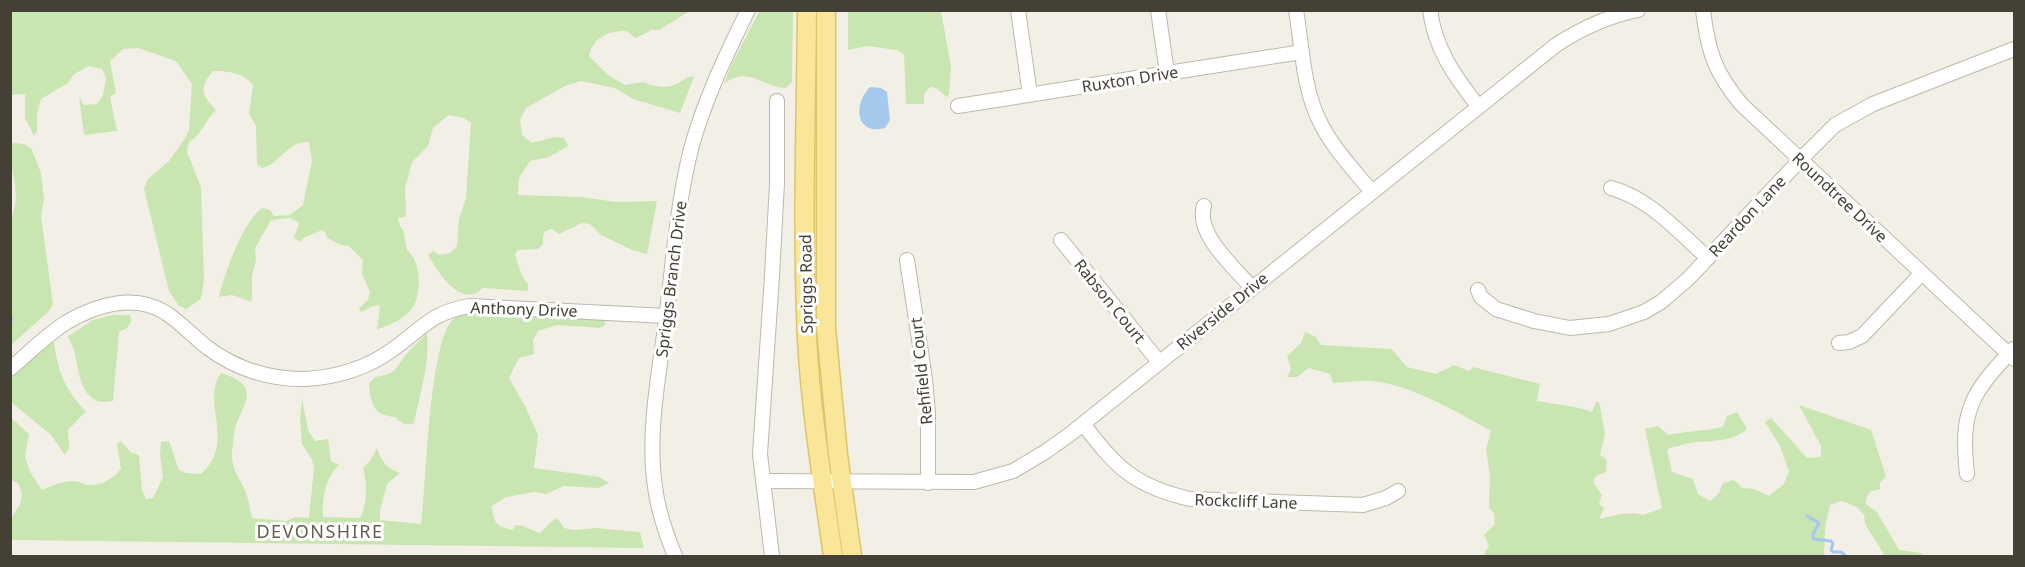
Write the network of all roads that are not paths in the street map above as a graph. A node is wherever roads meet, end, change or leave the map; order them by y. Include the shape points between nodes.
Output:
1 (748, 10) edge
2 (807, 10) edge
3 (826, 10) edge
4 (1018, 10) edge
5 (1158, 10) edge
6 (1296, 10) edge
7 (1430, 10) edge
8 (1638, 10) edge
9 (1703, 10) edge
10 (2014, 49) edge
11 (1302, 52) junction
12 (1167, 73) junction
13 (1030, 94) junction
14 (777, 101) dead end
15 (958, 106) dead end
16 (1478, 106) junction
17 (1800, 160) junction
18 (1611, 188) dead end
19 (1371, 191) junction
20 (1204, 206) dead end
21 (1061, 240) dead end
22 (1708, 258) junction
23 (907, 260) dead end
24 (1922, 273) junction
25 (1252, 288) junction
26 (1478, 290) dead end
27 (667, 316) junction
28 (1839, 343) dead end
29 (2012, 354) edge
30 (1159, 362) junction
31 (10, 369) edge
32 (1083, 424) junction
33 (1967, 474) dead end
34 (822, 480) junction
35 (842, 480) junction
36 (762, 481) junction
37 (928, 483) junction
38 (1398, 491) dead end
39 (675, 556) edge
40 (772, 556) edge
41 (833, 556) edge
42 (852, 556) edge

1 - 27 street, Spriggs Branch Drive via 715,81 691,150 676,229
2 - 34 main road, Spriggs Road via 805,277 809,368
3 - 35 main road, Spriggs Road via 826,328
4 - 13 street
5 - 12 street
6 - 11 street
7 - 16 street via 1445,60
8 - 16 street, Riverside Drive via 1574,33
9 - 17 street, Roundtree Drive via 1709,50 1730,91
10 - 17 street, Reardon Lane via 1851,115 1825,133
11 - 12 street, Ruxton Drive
11 - 19 street via 1319,120
12 - 13 street, Ruxton Drive
13 - 15 street, Ruxton Drive
14 - 36 street via 777,183 760,454
16 - 19 street, Riverside Drive
17 - 22 street, Reardon Lane
17 - 24 street, Roundtree Drive
18 - 22 street via 1634,195 1649,205
19 - 25 street, Riverside Drive
20 - 25 street via 1201,218 1207,234
21 - 30 street, Rabson Court
22 - 26 street, Reardon Lane via 1677,290 1644,312 1588,327 1551,325 1505,312 1488,303
23 - 37 street, Rehfield Court via 925,379
24 - 28 street via 1862,336
24 - 29 street, Roundtree Drive
25 - 30 street, Riverside Drive
27 - 31 street, Anthony Drive via 485,305 461,307 432,318 391,351 355,370 304,379 246,369 215,352 166,314 127,302 101,306 68,322
27 - 39 street, Spriggs Branch Drive via 652,464 659,512
29 - 33 street via 1979,388 1969,410 1965,439
30 - 32 street, Riverside Drive
32 - 37 street, Riverside Drive via 1014,471 974,482
32 - 38 street, Rockcliff Lane via 1108,457 1135,479 1190,499 1363,505
34 - 35 street, Riverside Drive
34 - 36 street, Riverside Drive
34 - 41 main road, Spriggs Road
35 - 37 street, Riverside Drive
35 - 42 main road, Spriggs Road
36 - 40 street

